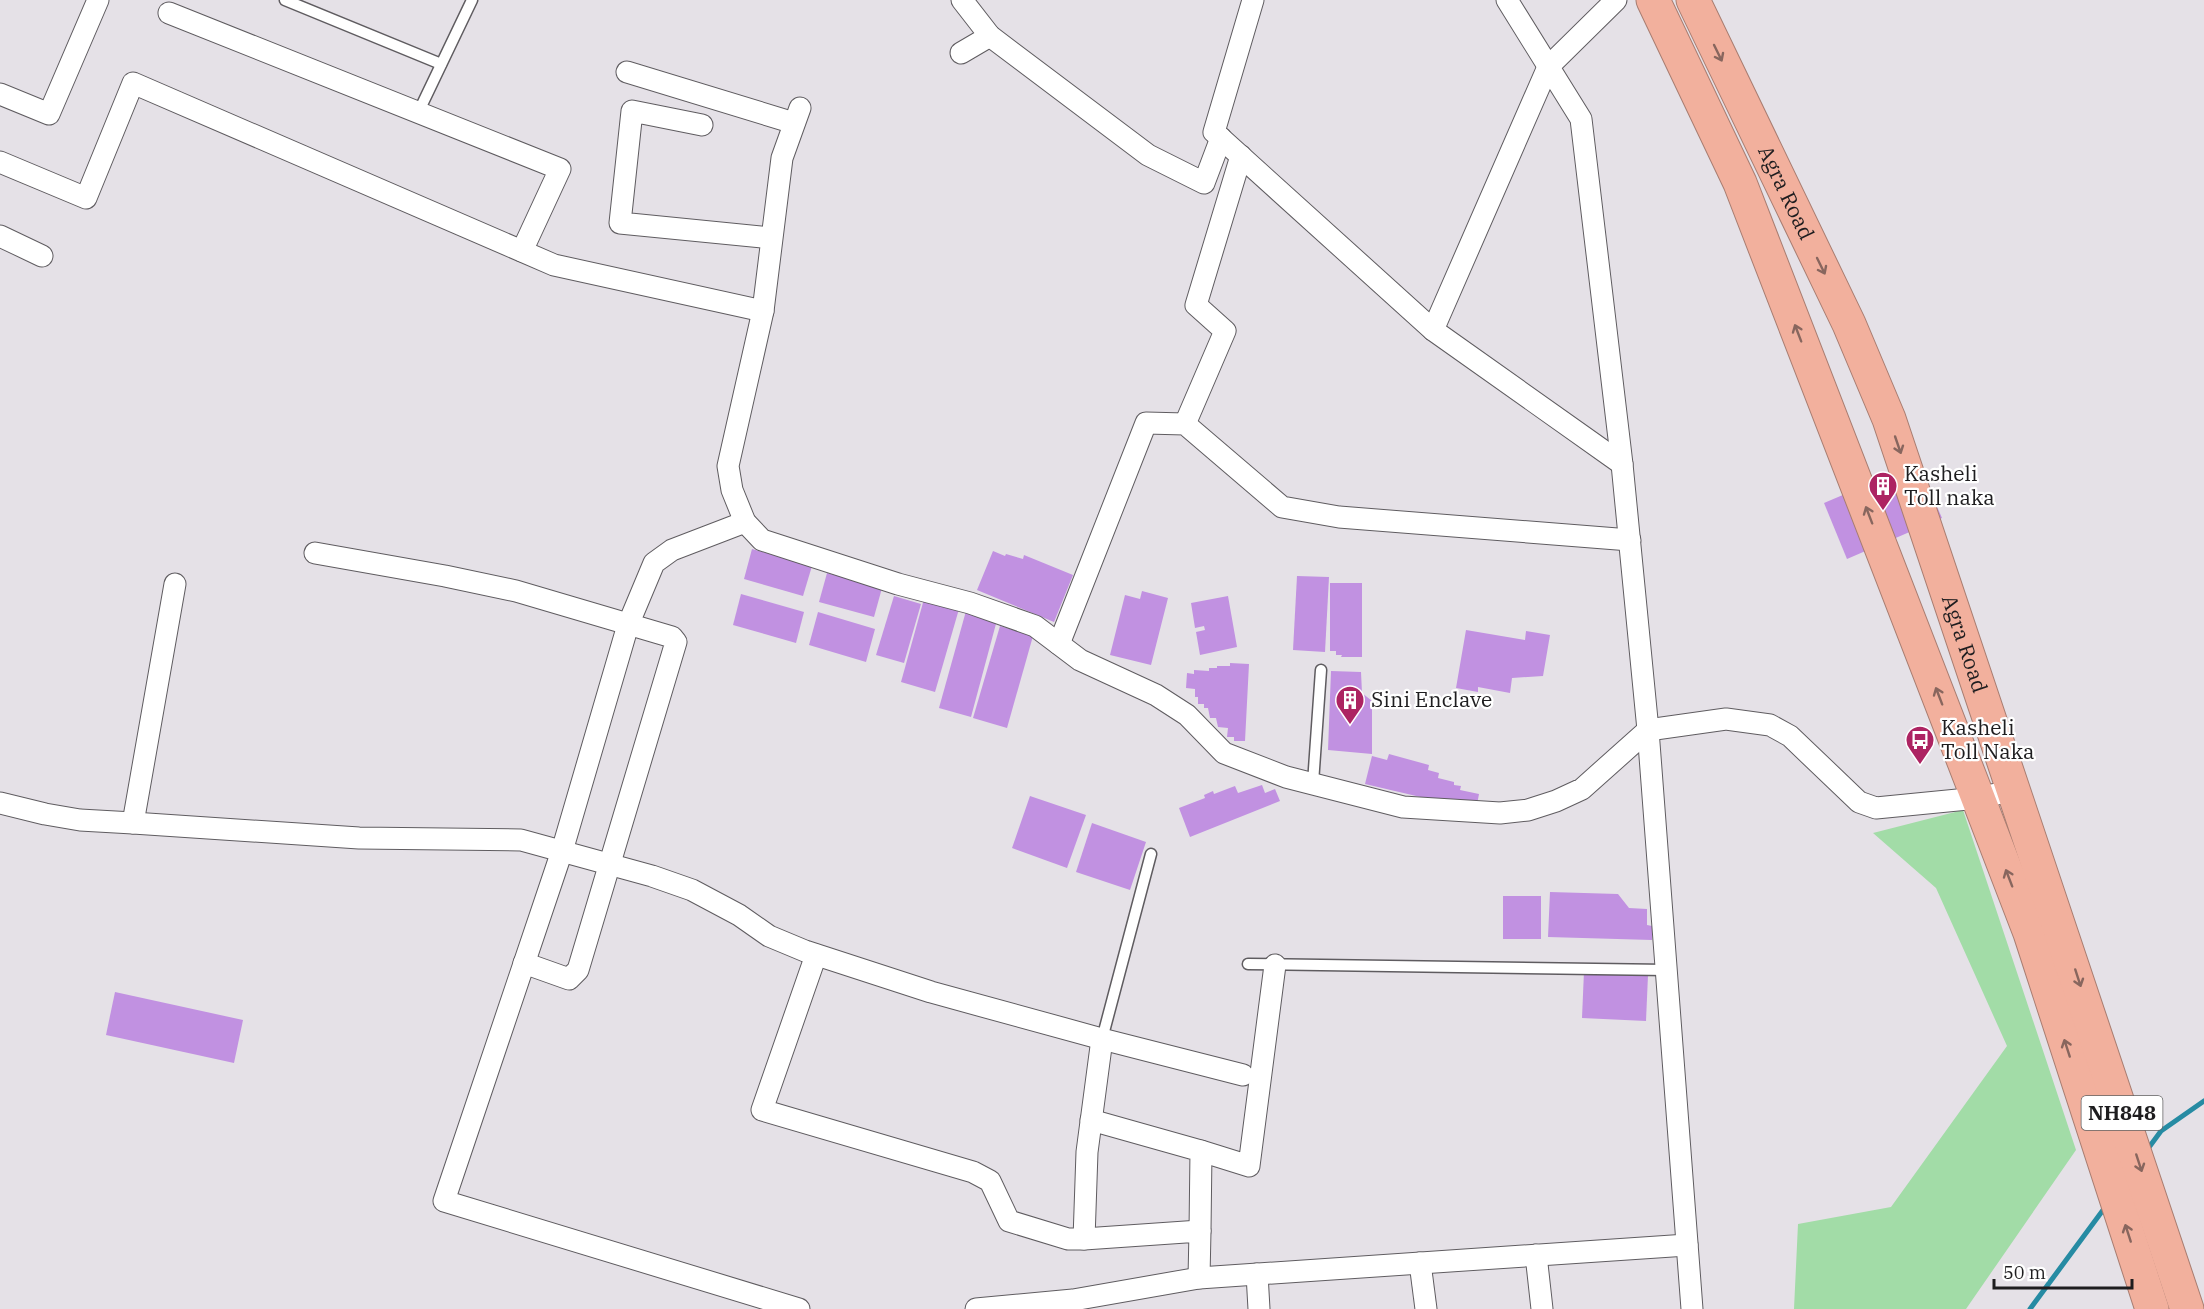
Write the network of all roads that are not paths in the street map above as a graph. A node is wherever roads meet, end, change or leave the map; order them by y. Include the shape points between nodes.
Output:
1 (98, 0) edge
2 (285, 0) edge
3 (472, 0) edge
4 (962, 0) edge
5 (1253, 0) edge
6 (1507, 0) edge
7 (1616, 0) edge
8 (1653, 0) edge
9 (1693, 0) edge
10 (169, 13) dead end
11 (990, 36) junction
12 (961, 53) dead end
13 (441, 64) junction
14 (1548, 67) junction
15 (627, 72) dead end
16 (0, 94) edge
17 (418, 113) junction
18 (702, 125) dead end
19 (1221, 138) junction
20 (1241, 156) junction
21 (0, 162) edge
22 (0, 236) edge
23 (771, 238) junction
24 (522, 251) junction
25 (42, 256) dead end
26 (763, 311) junction
27 (1433, 330) junction
28 (1185, 424) junction
29 (1622, 464) junction
30 (745, 522) junction
31 (1630, 540) junction
32 (315, 553) dead end
33 (175, 584) dead end
34 (628, 625) junction
35 (1059, 644) junction
36 (1321, 670) dead end
37 (1648, 730) junction
38 (1313, 783) junction
39 (2015, 790) junction
40 (1978, 798) junction
41 (0, 803) edge
42 (133, 824) junction
43 (562, 851) junction
44 (1151, 854) dead end
45 (609, 864) junction
46 (2045, 928) junction
47 (816, 955) junction
48 (524, 963) junction
49 (1248, 964) dead end
50 (1275, 964) junction
51 (1666, 970) junction
52 (1102, 1039) junction
53 (1243, 1075) dead end
54 (1091, 1120) junction
55 (1201, 1151) junction
56 (1200, 1231) junction
57 (1084, 1239) junction
58 (1687, 1245) junction
59 (1536, 1255) junction
60 (1420, 1263) junction
61 (1257, 1274) junction
62 (1199, 1278) junction
63 (1073, 1304) edge
64 (2186, 1306) edge
65 (799, 1309) edge
66 (976, 1309) edge
67 (1259, 1309) edge
68 (1426, 1309) edge
69 (1542, 1309) edge
70 (1692, 1309) edge
71 (2152, 1309) edge

1 - 16 street via 49,114
2 - 13 lane
3 - 13 lane
4 - 11 street
5 - 19 street via 1214,132
6 - 14 street
7 - 14 street
40 -> 8 highway, NH848 via 1740,183
9 -> 39 highway, Agra Road / NH848 via 1849,324 1889,419
10 - 17 street
11 - 12 street
11 - 19 street via 1148,155 1204,183
13 - 17 lane
14 - 27 street
14 - 29 street via 1581,119
15 - 23 street via 797,115 782,158
17 - 24 street via 560,169
18 - 23 street via 632,111 620,223
19 - 20 street
20 - 27 street
20 - 28 street via 1196,305 1225,331
21 - 24 street via 86,198 133,83
22 - 25 street
23 - 26 street
24 - 26 street via 554,265
26 - 30 street via 728,465 732,490
27 - 29 street
28 - 31 street via 1282,507 1339,517
28 - 35 street via 1146,423
29 - 31 street
30 - 34 street via 672,550 654,563
30 - 35 street via 762,540 877,578 970,603 1035,626
31 - 37 street
32 - 34 street via 516,591
33 - 42 street
34 - 43 street
34 - 45 street via 672,637 676,642
35 - 38 street via 1080,660 1187,715 1224,753
36 - 38 lane
37 - 38 street via 1582,789 1528,810 1500,813 1403,807
37 - 40 street via 1726,719 1770,725 1790,736 1859,802 1876,808
37 - 51 street
39 - 40 street
39 - 46 highway, Agra Road / NH848
46 -> 40 highway, NH848
41 - 42 street via 68,818
42 - 43 street via 359,838 521,840
43 - 45 street
43 - 48 street
44 - 52 lane
45 - 47 street via 692,890 769,936
45 - 48 street via 578,970 569,979
46 -> 64 highway, Agra Road / NH848
71 -> 46 highway, Agra Road / NH848
47 - 52 street via 931,992
47 - 57 street via 762,1110 973,1172 990,1181 1009,1221 1068,1239
48 - 65 street via 444,1201
49 - 50 lane
50 - 51 lane
50 - 55 street via 1248,1166
51 - 58 street
52 - 53 street
52 - 54 street
54 - 55 street
54 - 57 street via 1086,1152
55 - 56 street
56 - 57 street
56 - 62 street
58 - 59 street
58 - 70 street
59 - 60 street
59 - 69 street
60 - 61 street
60 - 68 street
61 - 62 street
61 - 67 street
62 - 63 street
63 - 66 street

